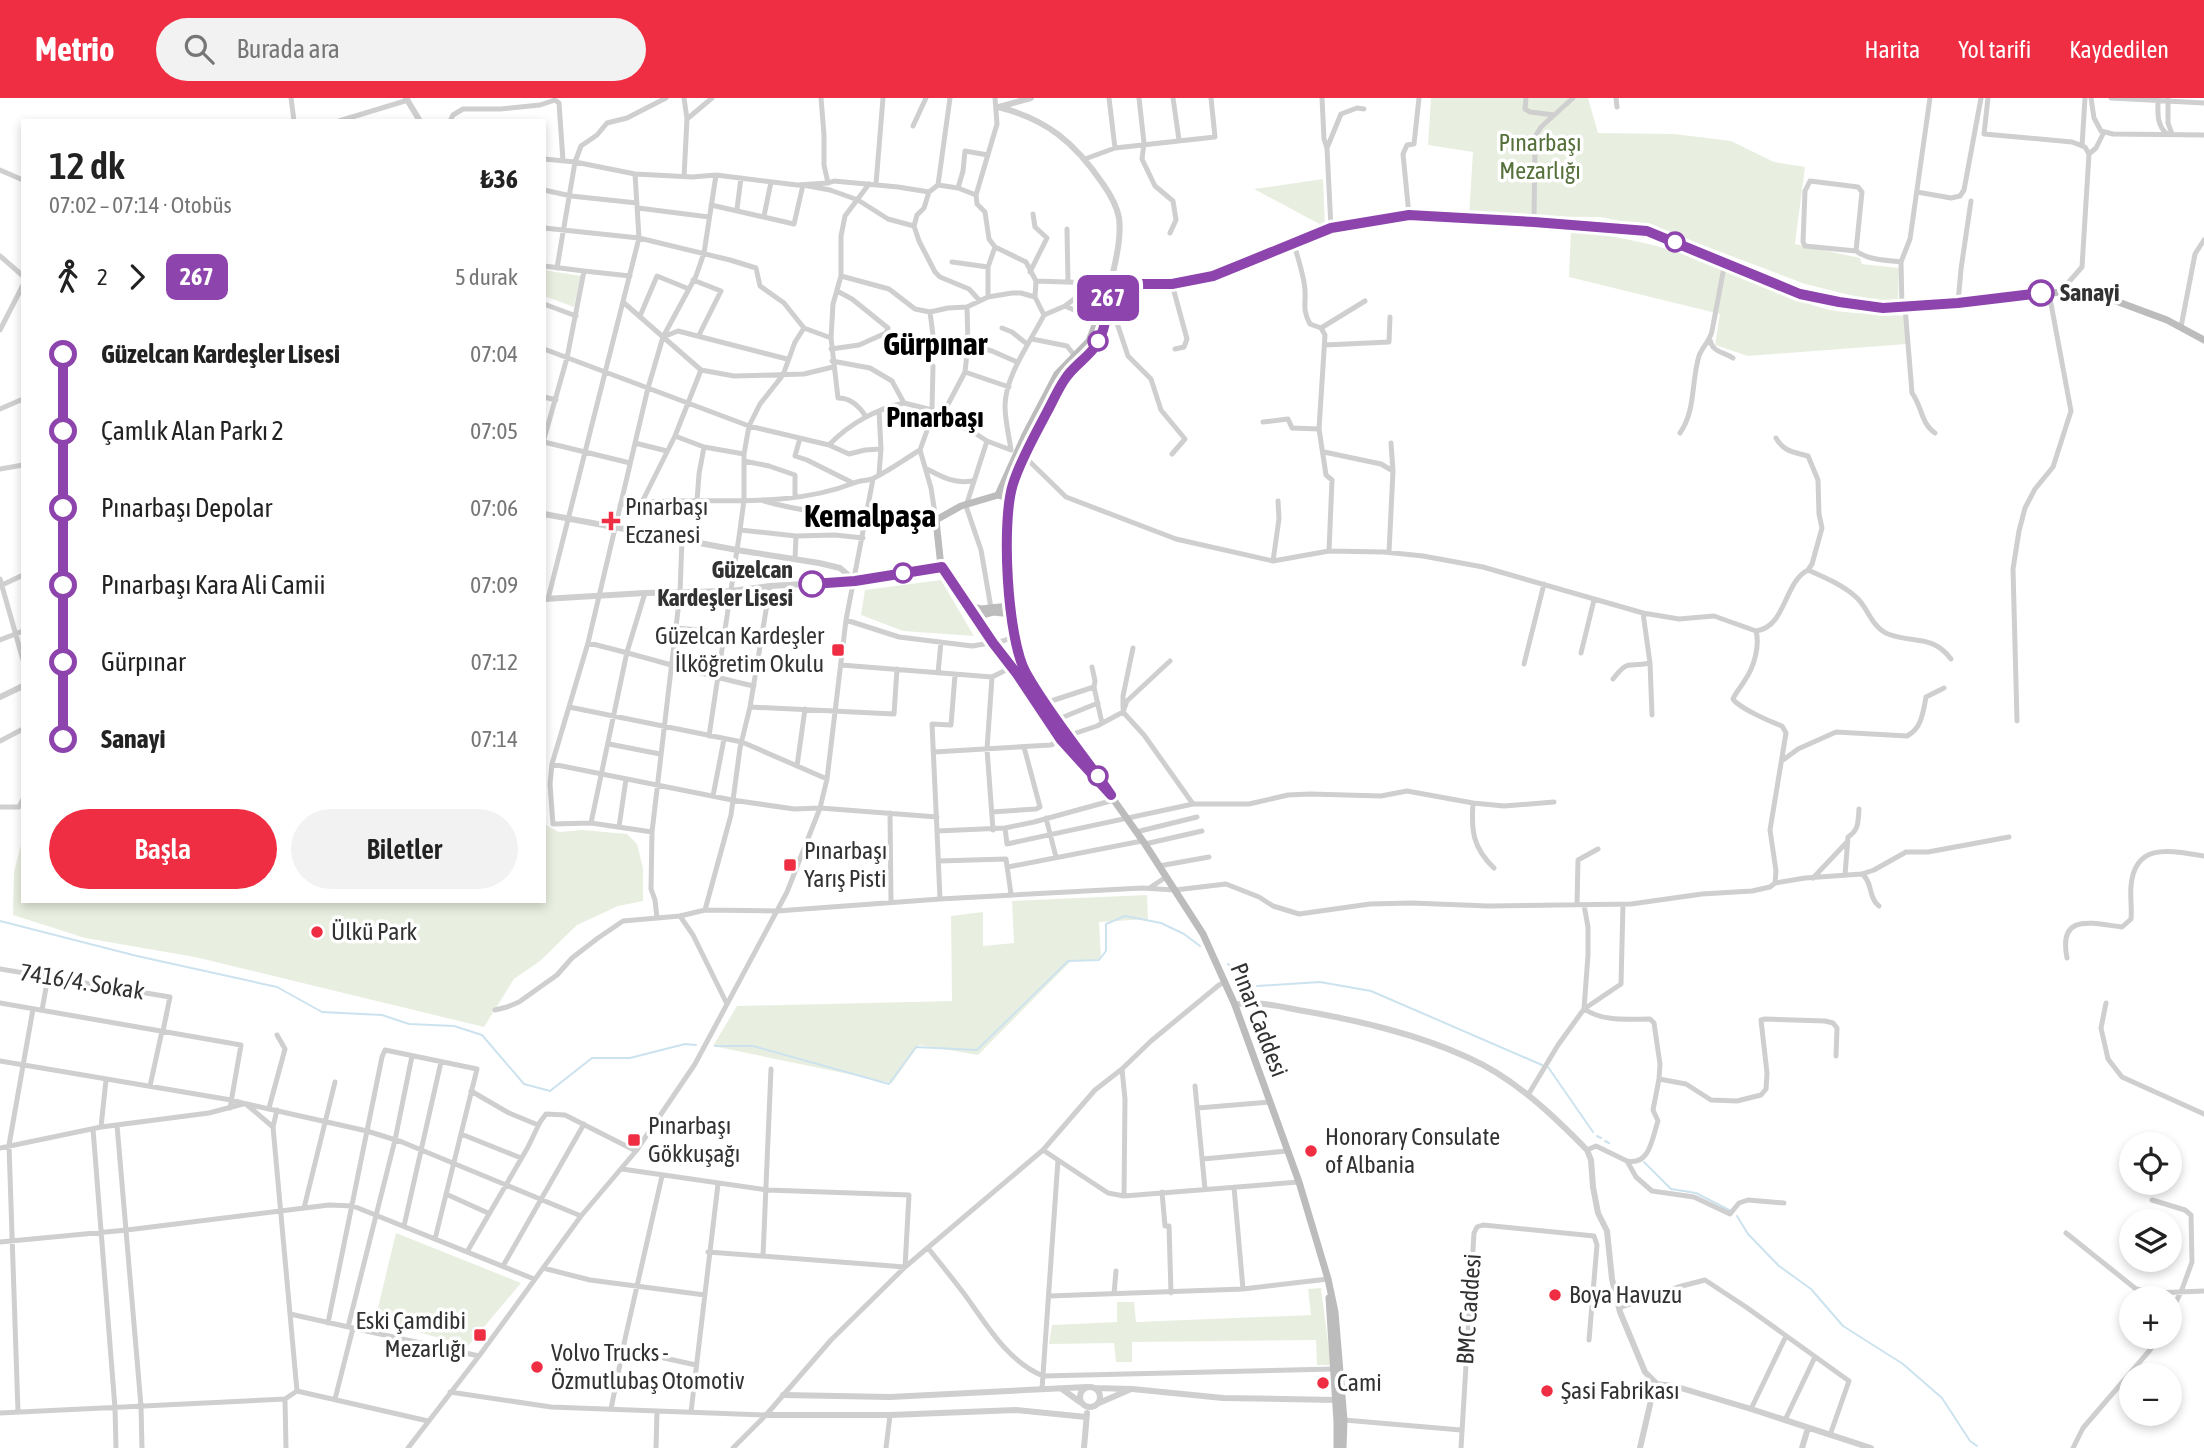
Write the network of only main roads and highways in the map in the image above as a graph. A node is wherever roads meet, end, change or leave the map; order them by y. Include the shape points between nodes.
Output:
1 (1110, 287) junction
2 (2204, 340) edge
3 (998, 495) junction
4 (1010, 499) junction
5 (969, 606) junction
6 (1010, 610) junction
7 (976, 617) junction
8 (1018, 671) junction
9 (1064, 738) junction
10 (1328, 1279) junction
11 (1337, 1448) edge
12 (1343, 1448) edge

1 - 2 main road via 1172,284 1213,276 1331,228 1409,215 1647,231 1800,294 1883,308 2070,292 2113,300
1 - 3 main road via 1089,341 1057,374 1014,451
1 - 4 main road via 1097,345 1065,378 1025,457
3 - 4 main road
3 - 5 main road, Pınar Caddesi via 936,520 942,567
4 - 6 main road
5 - 6 main road
5 - 7 main road, Pınar Caddesi
6 - 7 main road
6 - 8 main road
7 - 8 main road, Pınar Caddesi
8 - 9 main road, Pınar Caddesi
8 - 9 main road, Pınar Caddesi via 1045,703
9 - 10 main road, Pınar Caddesi via 1112,797 1203,934 1235,1005 1299,1182
10 - 11 main road, Pınar Caddesi
10 - 12 main road, Pınar Caddesi via 1335,1312

